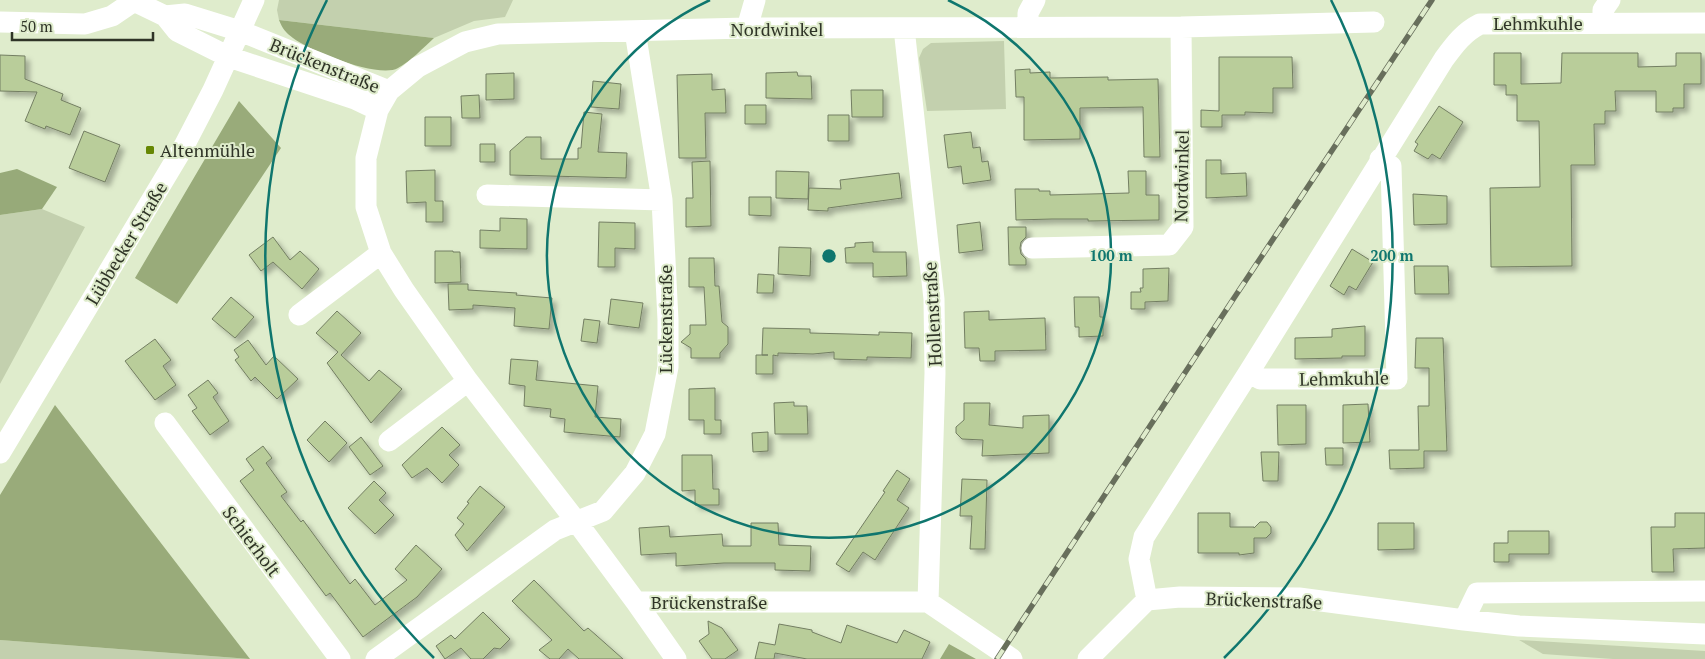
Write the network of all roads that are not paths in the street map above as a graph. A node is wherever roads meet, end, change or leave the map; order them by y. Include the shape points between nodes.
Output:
1 (134, 0) edge
2 (254, 0) edge
3 (755, 0) edge
4 (1035, 0) edge
5 (1610, 0) edge
6 (165, 16) junction
7 (0, 22) edge
8 (1374, 22) dead end
9 (1603, 23) junction
10 (1705, 23) edge
11 (1181, 26) junction
12 (747, 28) junction
13 (904, 28) junction
14 (1028, 28) junction
15 (635, 31) junction
16 (240, 32) junction
17 (229, 58) junction
18 (389, 91) junction
19 (378, 110) junction
20 (1380, 159) junction
21 (487, 195) dead end
22 (662, 200) junction
23 (1032, 248) dead end
24 (381, 252) junction
25 (298, 314) dead end
26 (1249, 372) junction
27 (468, 381) junction
28 (165, 423) dead end
29 (389, 441) dead end
30 (0, 453) edge
31 (576, 520) junction
32 (1705, 591) edge
33 (1147, 600) junction
34 (636, 602) junction
35 (928, 602) junction
36 (1464, 620) junction
37 (1705, 634) edge
38 (340, 659) edge
39 (376, 659) edge
40 (676, 659) edge
41 (1012, 659) edge
42 (1088, 659) edge

1 - 6 street
1 - 7 street via 112,16 85,24
2 - 16 street, Lübbecker Straße
3 - 12 street
4 - 14 street via 1028,13
5 - 9 street via 1604,10
6 - 16 street, Brückenstraße via 185,14
6 - 17 street, Brückenstraße via 177,31
8 - 11 street, Nordwinkel
9 - 10 street, Lehmkuhle
9 - 20 street, Lehmkuhle via 1497,23 1480,24 1468,30 1444,58
11 - 14 street, Nordwinkel
11 - 23 street, Nordwinkel via 1182,227 1169,245
12 - 13 street, Nordwinkel
12 - 15 street, Nordwinkel
13 - 14 street, Nordwinkel
13 - 35 street, Hollenstraße via 934,299
15 - 18 street, Nordwinkel via 498,34 465,42 418,67
15 - 22 street, Lückenstraße
16 - 17 street, Lübbecker Straße
16 - 18 street, Brückenstraße
17 - 19 street, Brückenstraße via 355,99
17 - 30 street, Lübbecker Straße via 184,146
18 - 19 street, Brückenstraße
19 - 24 street, Brückenstraße via 366,158 366,207
20 - 26 street, Lehmkuhle
20 - 26 street, Lehmkuhle via 1391,166 1397,379 1260,379
21 - 22 street
22 - 31 street, Lückenstraße via 668,368 654,434 635,473 603,511
24 - 25 street
24 - 27 street, Brückenstraße
26 - 33 street, Lehmkuhle via 1144,537 1139,559
27 - 29 street
27 - 31 street, Brückenstraße
28 - 38 street, Schierholt
31 - 34 street, Brückenstraße
31 - 39 street via 555,530
32 - 36 street via 1477,593
33 - 36 street, Brückenstraße via 1180,597 1299,598
33 - 42 street
34 - 35 street, Brückenstraße
34 - 40 street
35 - 41 street
36 - 37 street, Brückenstraße via 1520,626

